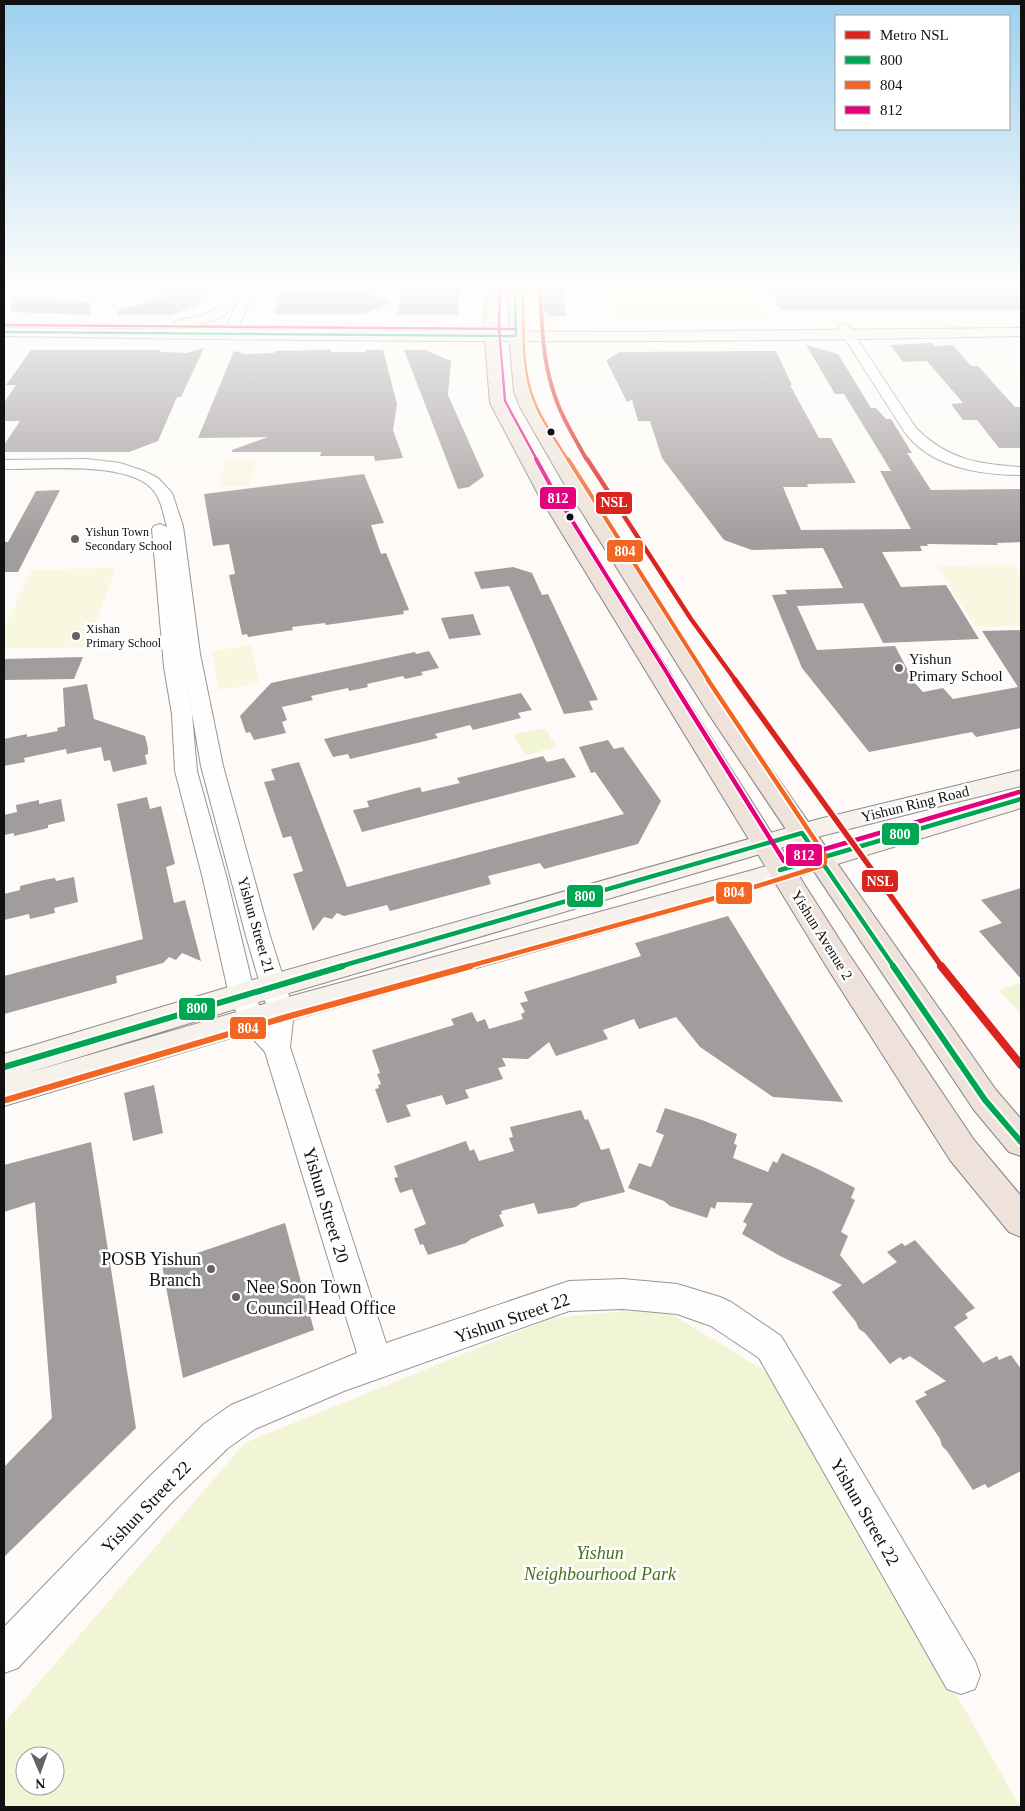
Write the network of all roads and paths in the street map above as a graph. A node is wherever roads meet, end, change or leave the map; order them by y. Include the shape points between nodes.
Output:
1 (495, 373) edge
2 (520, 373) edge
3 (877, 373) edge
4 (881, 373) edge
5 (528, 407) junction
6 (510, 427) junction
7 (4, 464) edge
8 (1021, 466) edge
9 (1021, 470) edge
10 (4, 472) edge
11 (1021, 778) edge
12 (1021, 799) edge
13 (802, 833) junction
14 (765, 844) junction
15 (819, 858) junction
16 (781, 870) junction
17 (278, 999) junction
18 (247, 1008) junction
19 (278, 1047) junction
20 (4, 1067) edge
21 (4, 1093) edge
22 (1021, 1142) edge
23 (1021, 1221) edge
24 (376, 1362) junction
25 (4, 1654) edge
26 (961, 1675) dead end

1 - 6 main road, Yishun Avenue 2 via 498,403
2 - 5 main road
3 - 9 street via 922,443 940,455 978,468
4 - 8 street via 929,442 948,454 980,464
5 - 6 main road via 527,419
5 - 13 main road via 722,716
6 - 14 main road, Yishun Avenue 2 via 547,494
7 - 17 street, Yishun Street 21 via 87,464 120,468 153,481 164,493 175,526 191,654 212,766
10 - 18 street, Yishun Street 21 via 108,473 142,487 150,497 160,529 186,771
11 - 13 main road, Yishun Ring Road
12 - 15 main road, Yishun Ring Road
13 - 14 main road, Yishun Ring Road
13 - 15 main road
14 - 16 main road, Yishun Avenue 2
14 - 17 main road, Yishun Ring Road
15 - 16 main road, Yishun Ring Road
15 - 22 main road via 985,1100
16 - 17 main road, Yishun Ring Road via 749,881
16 - 23 main road, Yishun Avenue 2 via 962,1150
17 - 18 main road, Yishun Ring Road
17 - 19 street, Yishun Street 21
18 - 19 street
18 - 20 main road, Yishun Ring Road
18 - 21 main road, Yishun Ring Road
19 - 24 street, Yishun Street 20
24 - 25 street, Yishun Street 22 via 243,1417 216,1436
24 - 26 street, Yishun Street 22 via 569,1296 623,1294 677,1299 720,1313 770,1347

